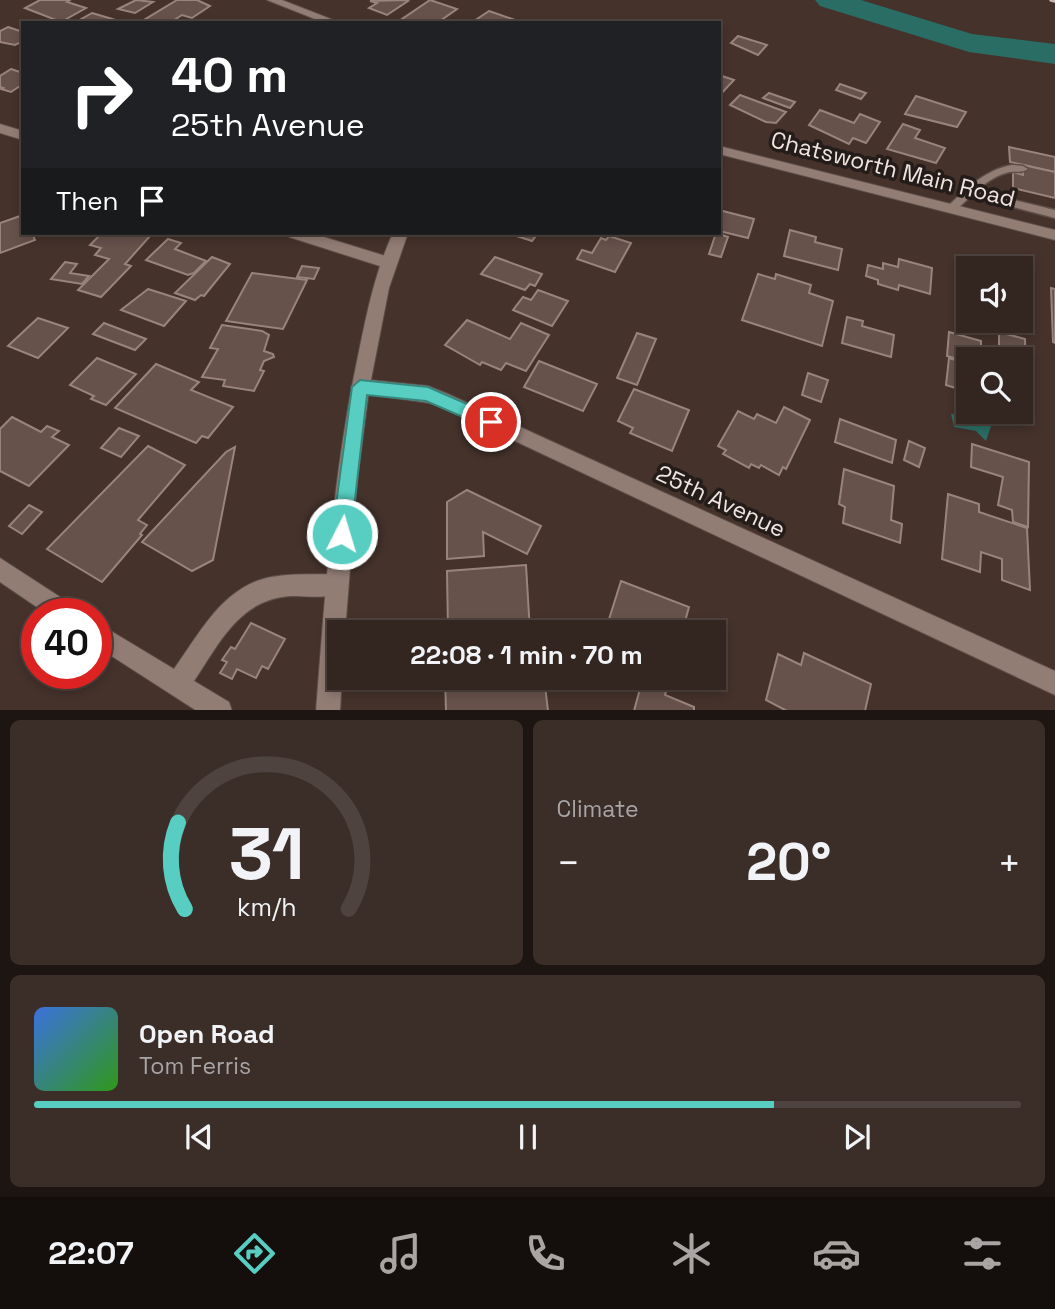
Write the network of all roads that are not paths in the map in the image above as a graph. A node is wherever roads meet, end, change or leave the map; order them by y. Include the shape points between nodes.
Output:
1 (272, 0) edge
2 (330, 21) edge
3 (0, 128) edge
4 (21, 135) edge
5 (721, 151) edge
6 (1023, 169) dead end
7 (969, 192) junction
8 (951, 209) junction
9 (1055, 214) edge
10 (299, 235) edge
11 (399, 235) edge
12 (1055, 235) edge
13 (386, 262) junction
14 (360, 387) junction
15 (0, 569) edge
16 (337, 586) junction
17 (43, 598) edge
18 (112, 643) edge
19 (178, 683) junction
20 (1055, 683) edge
21 (220, 710) edge
22 (328, 710) edge

1 - 2 street
3 - 4 street
5 - 8 street, Chatsworth Main Road
6 - 7 lane via 1002,168
7 - 8 lane
7 - 9 lane
8 - 12 street, Chatsworth Main Road
10 - 13 street
11 - 13 street
13 - 14 street
14 - 16 street
14 - 20 street, 25th Avenue via 411,391 442,400
15 - 17 street
16 - 19 street via 270,587 251,593 235,606
16 - 22 street
18 - 19 street
19 - 21 street

